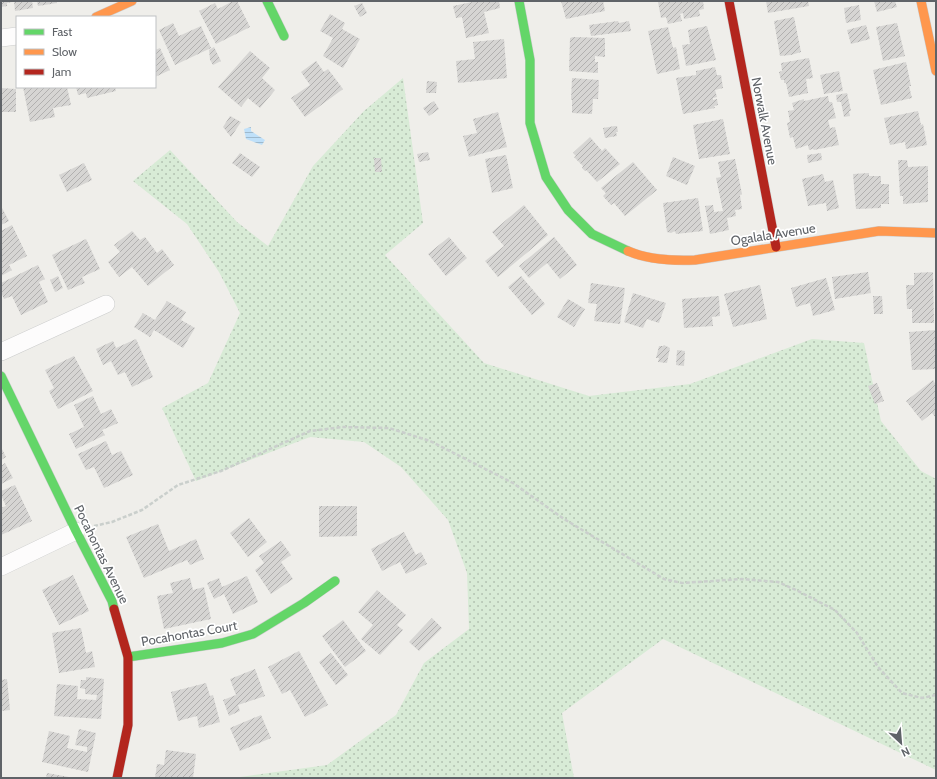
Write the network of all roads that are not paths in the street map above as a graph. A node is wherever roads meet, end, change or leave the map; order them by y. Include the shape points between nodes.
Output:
1 (132, 1) edge
2 (267, 1) edge
3 (519, 1) edge
4 (729, 1) edge
5 (921, 1) edge
6 (99, 16) edge
7 (16, 36) edge
8 (284, 36) dead end
9 (1, 38) edge
10 (936, 71) edge
11 (936, 233) edge
12 (776, 247) junction
13 (106, 304) dead end
14 (1, 352) edge
15 (1, 376) edge
16 (76, 530) junction
17 (1, 567) edge
18 (335, 581) dead end
19 (128, 658) junction
20 (116, 778) edge

1 - 6 street
2 - 8 street
3 - 12 street, Ogalala Avenue via 530,60 530,123 546,177 568,210 592,234 636,254 668,261 696,260
4 - 12 street, Norwalk Avenue
5 - 10 street
7 - 9 street
11 - 12 street, Ogalala Avenue via 879,231
13 - 14 street
15 - 16 street, Pocahontas Avenue
16 - 17 street
16 - 19 street, Pocahontas Avenue via 112,601
18 - 19 street, Pocahontas Court via 304,604 253,634 222,643
19 - 20 street, Pocahontas Avenue via 128,725

